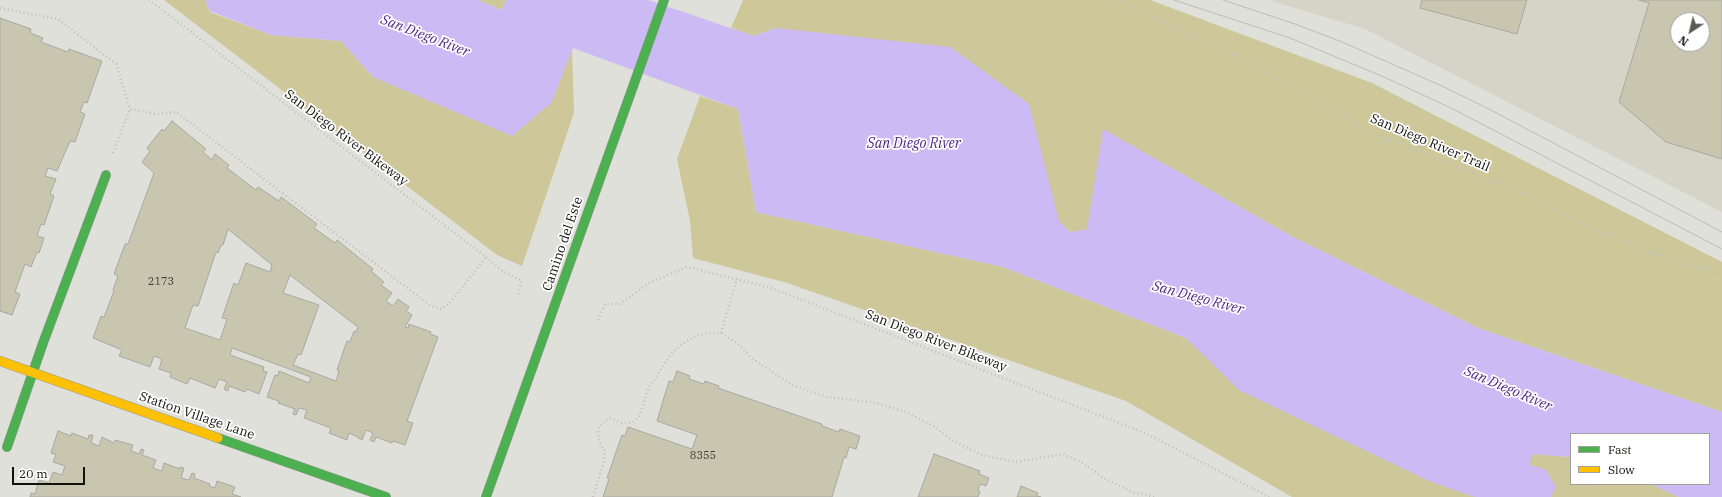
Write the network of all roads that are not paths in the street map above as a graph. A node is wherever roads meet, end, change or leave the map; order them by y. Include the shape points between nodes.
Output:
1 (664, 0) edge
2 (106, 175) road end
3 (0, 361) edge
4 (33, 372) junction
5 (7, 447) dead end
6 (386, 497) edge
7 (486, 497) edge

1 - 7 street, Camino del Este
2 - 4 street
3 - 4 street, Station Village Lane
4 - 5 street
4 - 6 street, Station Village Lane

